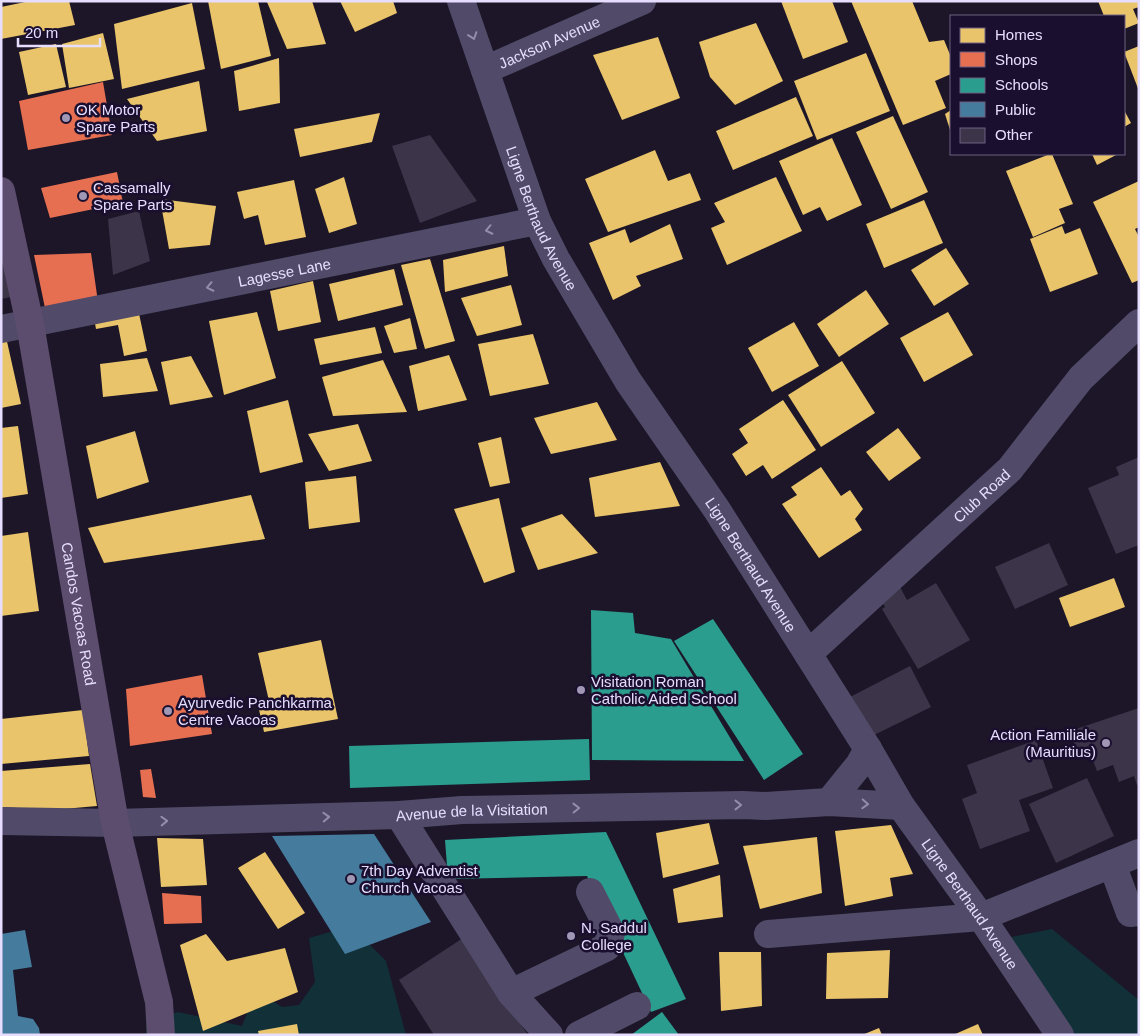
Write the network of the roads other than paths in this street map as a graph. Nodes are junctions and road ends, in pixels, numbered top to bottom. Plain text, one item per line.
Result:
1 (461, 1) edge
2 (642, 1) edge
3 (485, 70) junction
4 (1, 191) edge
5 (537, 221) junction
6 (1139, 323) edge
7 (30, 324) junction
8 (1, 329) edge
9 (808, 654) junction
10 (868, 749) junction
11 (829, 802) junction
12 (901, 806) junction
13 (399, 815) junction
14 (1, 821) edge
15 (115, 823) junction
16 (1139, 853) edge
17 (1112, 864) junction
18 (590, 892) dead end
19 (1139, 912) edge
20 (981, 917) junction
21 (768, 934) dead end
22 (511, 993) junction
23 (637, 1006) dead end
24 (161, 1035) edge
25 (549, 1035) edge
26 (579, 1035) edge
27 (1060, 1035) edge

1 -> 3 street, Ligne Berthaud Avenue
2 - 3 street, Jackson Avenue
3 - 5 street, Ligne Berthaud Avenue
4 - 7 main road, Candos Vacoas Road
5 -> 7 street, Lagesse Lane
5 - 9 street, Ligne Berthaud Avenue
6 - 9 street, Club Road
7 - 8 street, Lagesse Lane
7 - 15 main road, Candos Vacoas Road
9 - 10 street, Ligne Berthaud Avenue
10 - 11 street
10 - 12 street, Ligne Berthaud Avenue
11 -> 12 street, Avenue de la Visitation
13 -> 11 street, Avenue de la Visitation
12 - 20 street, Ligne Berthaud Avenue
15 -> 13 street, Avenue de la Visitation
13 - 22 street
14 - 15 street, Avenue de la Visitation
15 - 24 main road, Candos Vacoas Road
16 - 17 street
17 - 19 street
17 - 20 street
18 - 22 street
20 - 21 street
20 - 27 street, Ligne Berthaud Avenue
22 - 25 street
23 - 26 street

